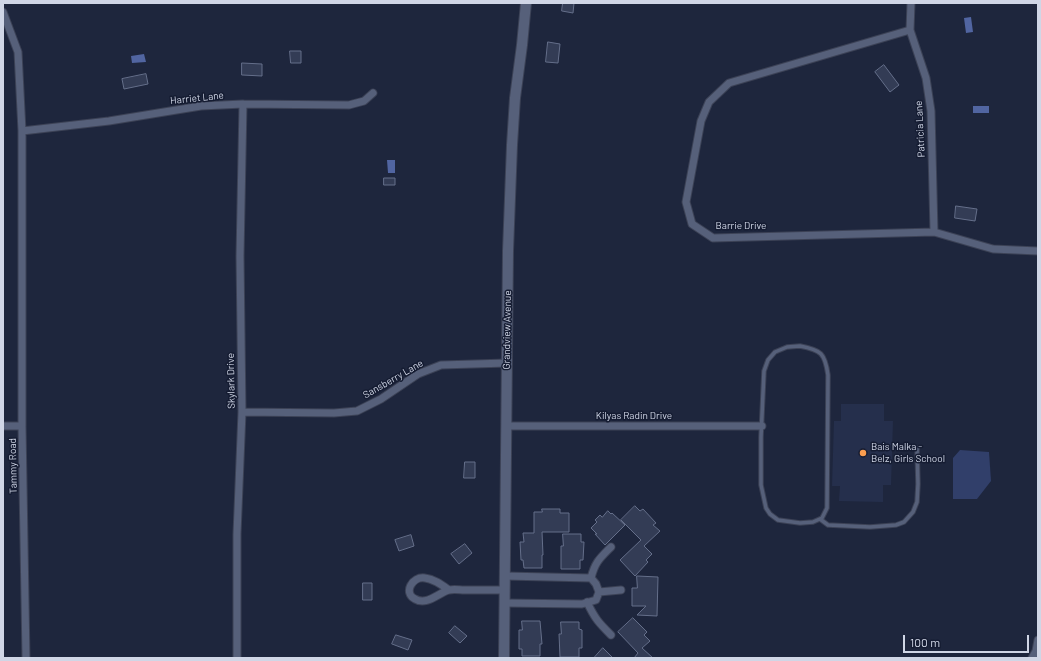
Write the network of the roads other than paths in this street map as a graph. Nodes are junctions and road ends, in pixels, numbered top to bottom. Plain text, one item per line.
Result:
1 (526, 3) edge
2 (911, 3) edge
3 (3, 12) edge
4 (910, 30) junction
5 (373, 93) dead end
6 (243, 104) junction
7 (22, 131) junction
8 (934, 232) junction
9 (1038, 251) edge
10 (507, 363) junction
11 (242, 412) junction
12 (3, 426) edge
13 (22, 426) junction
14 (506, 426) junction
15 (762, 426) junction
16 (917, 448) dead end
17 (820, 520) junction
18 (612, 547) dead end
19 (505, 576) junction
20 (591, 578) junction
21 (449, 590) junction
22 (504, 590) junction
23 (621, 590) dead end
24 (599, 592) junction
25 (588, 602) junction
26 (505, 603) junction
27 (612, 635) dead end
28 (1038, 640) edge
29 (26, 658) edge
30 (237, 658) edge
31 (504, 658) edge
32 (1032, 658) edge

1 - 10 street, Grandview Avenue
2 - 4 street, Patricia Lane
3 - 7 street, Tammy Road
4 - 8 street, Patricia Lane
4 - 8 street, Barrie Drive
5 - 6 street, Harriet Lane
6 - 7 street, Harriet Lane
6 - 11 street, Skylark Drive
7 - 13 street, Tammy Road
8 - 9 street, Barrie Drive
10 - 11 street, Sansberry Lane
10 - 14 street, Grandview Avenue
11 - 30 street, Skylark Drive
12 - 13 street
13 - 29 street, Tammy Road
14 - 15 street, Kilyas Radin Drive
14 - 19 street, Grandview Avenue
15 - 17 lane
15 - 17 lane
16 - 17 lane
18 - 20 street
19 - 20 street
19 - 22 street, Grandview Avenue
20 - 24 street
21 - 21 street
21 - 22 street
22 - 26 street, Grandview Avenue
23 - 24 street
24 - 25 street
25 - 26 street
25 - 27 street
26 - 31 street, Grandview Avenue
28 - 32 street

